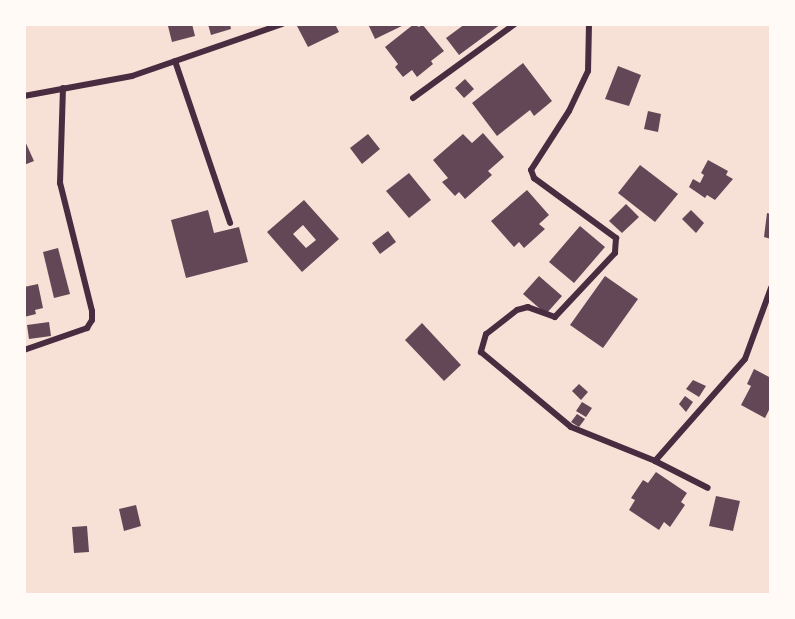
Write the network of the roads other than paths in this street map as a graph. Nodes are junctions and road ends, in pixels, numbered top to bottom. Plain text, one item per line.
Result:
1 (282, 24) edge
2 (515, 24) edge
3 (589, 24) edge
4 (175, 61) junction
5 (63, 88) junction
6 (24, 96) edge
7 (413, 98) dead end
8 (230, 223) dead end
9 (771, 288) edge
10 (24, 350) edge
11 (655, 461) junction
12 (708, 488) dead end

1 - 4 street
2 - 7 street
3 - 11 street
4 - 5 street
4 - 8 street
5 - 6 street
5 - 10 street
9 - 11 street
11 - 12 street

